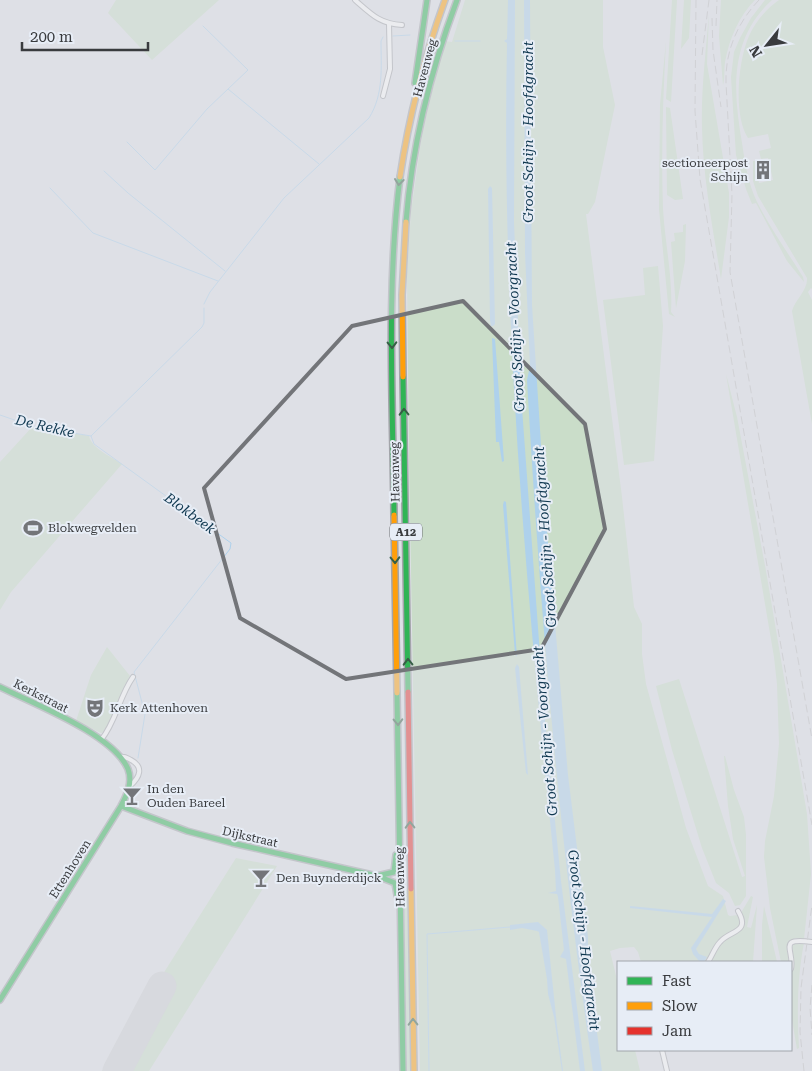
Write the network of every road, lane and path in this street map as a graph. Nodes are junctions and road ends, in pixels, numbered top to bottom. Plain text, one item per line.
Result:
1 (355, 0) edge
2 (427, 0) edge
3 (445, 0) edge
4 (457, 0) edge
5 (389, 24) junction
6 (402, 25) dead end
7 (383, 96) dead end
8 (402, 159) junction
9 (133, 677) dead end
10 (0, 687) edge
11 (101, 740) junction
12 (399, 749) junction
13 (120, 757) junction
14 (130, 786) junction
15 (122, 806) junction
16 (377, 876) junction
17 (738, 911) dead end
18 (812, 942) edge
19 (709, 961) edge
20 (792, 961) edge
21 (401, 983) junction
22 (0, 1000) edge
23 (662, 1051) edge
24 (403, 1071) edge
25 (414, 1071) edge
26 (668, 1071) edge

1 - 5 street
2 - 8 main road
3 - 8 main road, Havenweg / A12
25 -> 4 main road, Havenweg / A12
5 - 6 street
5 - 7 street
8 -> 12 main road, Havenweg / A12
9 - 11 street
10 - 11 main road, Kerkstraat
11 - 13 main road, Kerkstraat
12 - 16 main road
12 - 21 main road, Havenweg / A12
13 - 14 main road, Kerkstraat
13 - 14 street, Ettenhoven
14 - 15 main road, Ettenhoven
15 - 16 main road, Dijkstraat
15 - 22 main road, Ettenhoven
16 - 21 main road, Dijkstraat
17 - 19 street
18 - 20 street
21 - 24 main road, Havenweg / A12
23 - 26 street

